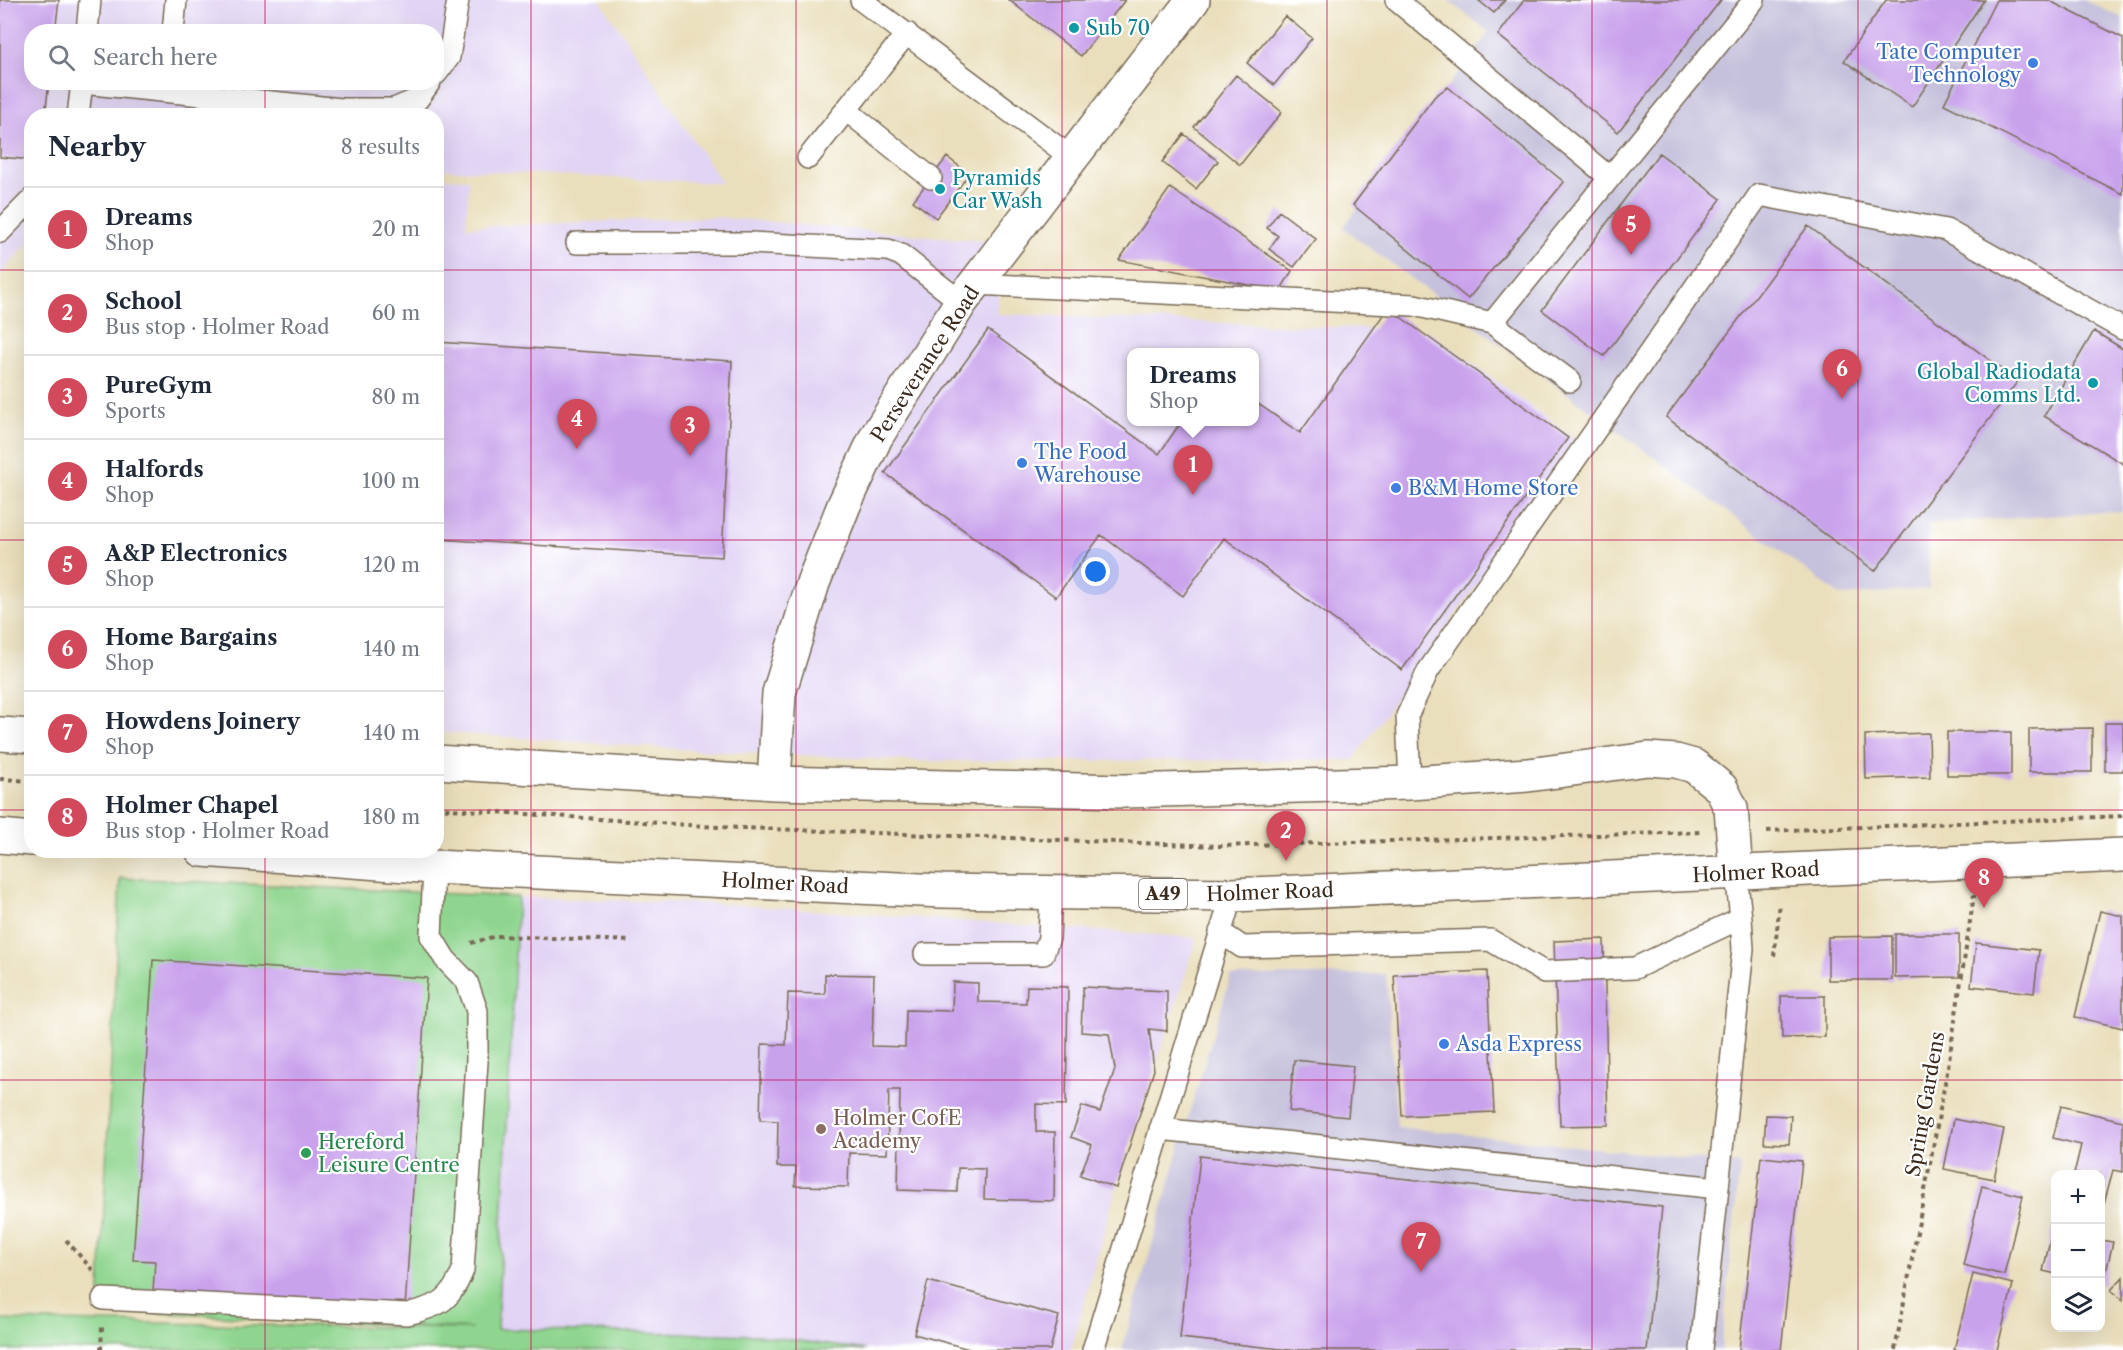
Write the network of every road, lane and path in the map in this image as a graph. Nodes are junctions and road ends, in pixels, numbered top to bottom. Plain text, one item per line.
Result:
1 (90, 0) edge
2 (176, 0) edge
3 (458, 0) edge
4 (861, 0) edge
5 (1193, 0) edge
6 (1396, 0) edge
7 (1754, 0) edge
8 (88, 24) edge
9 (174, 24) edge
10 (907, 33) junction
11 (444, 64) edge
12 (81, 90) edge
13 (191, 90) edge
14 (424, 90) edge
15 (79, 108) edge
16 (334, 108) edge
17 (396, 108) edge
18 (846, 110) junction
19 (808, 158) dead end
20 (1072, 158) junction
21 (1609, 177) junction
22 (931, 178) dead end
23 (24, 207) edge
24 (0, 232) edge
25 (578, 243) dead end
26 (968, 293) junction
27 (1492, 323) junction
28 (2123, 329) edge
29 (1570, 381) dead end
30 (0, 734) edge
31 (24, 736) edge
32 (444, 762) edge
33 (0, 779) edge
34 (24, 780) edge
35 (774, 783) junction
36 (1410, 783) junction
37 (444, 809) edge
38 (2123, 816) edge
39 (1733, 831) junction
40 (0, 836) edge
41 (24, 838) edge
42 (2123, 855) edge
43 (311, 858) edge
44 (1979, 862) junction
45 (434, 867) junction
46 (1736, 873) junction
47 (1051, 892) junction
48 (1232, 895) junction
49 (1741, 918) junction
50 (1220, 932) junction
51 (632, 941) dead end
52 (926, 954) dead end
53 (445, 959) junction
54 (1160, 1129) junction
55 (1718, 1188) junction
56 (104, 1299) dead end
57 (1093, 1350) edge
58 (1701, 1350) edge
59 (1895, 1350) edge

1 - 8 lane
2 - 9 lane
3 - 11 lane
4 - 10 lane
5 - 20 main road, Perseverance Road
6 - 21 lane
7 - 21 lane
10 - 18 lane
10 - 20 lane
12 - 15 lane
13 - 16 lane
14 - 17 lane
18 - 19 lane
18 - 22 lane
20 - 26 main road, Perseverance Road
21 - 27 lane
23 - 24 lane
25 - 26 lane
26 - 27 lane
26 - 35 main road, Perseverance Road
27 - 29 lane
28 - 36 lane
30 - 31 main road
32 - 35 main road
33 - 34 path
35 - 36 main road
36 - 39 main road
37 - 39 path
38 - 39 path
39 - 46 main road
40 - 41 main road
42 - 44 main road, Holmer Road / A49
43 - 45 main road, Holmer Road / A49
44 - 46 main road, Holmer Road / A49
44 - 59 path, Spring Gardens
45 - 47 main road, Holmer Road / A49
45 - 53 lane
46 - 48 main road, Holmer Road / A49
46 - 49 lane
47 - 48 main road, Holmer Road / A49
47 - 52 lane
48 - 50 lane
49 - 50 lane
49 - 55 lane
50 - 54 lane
51 - 53 path
53 - 56 lane
54 - 55 lane
54 - 57 lane
55 - 58 lane

